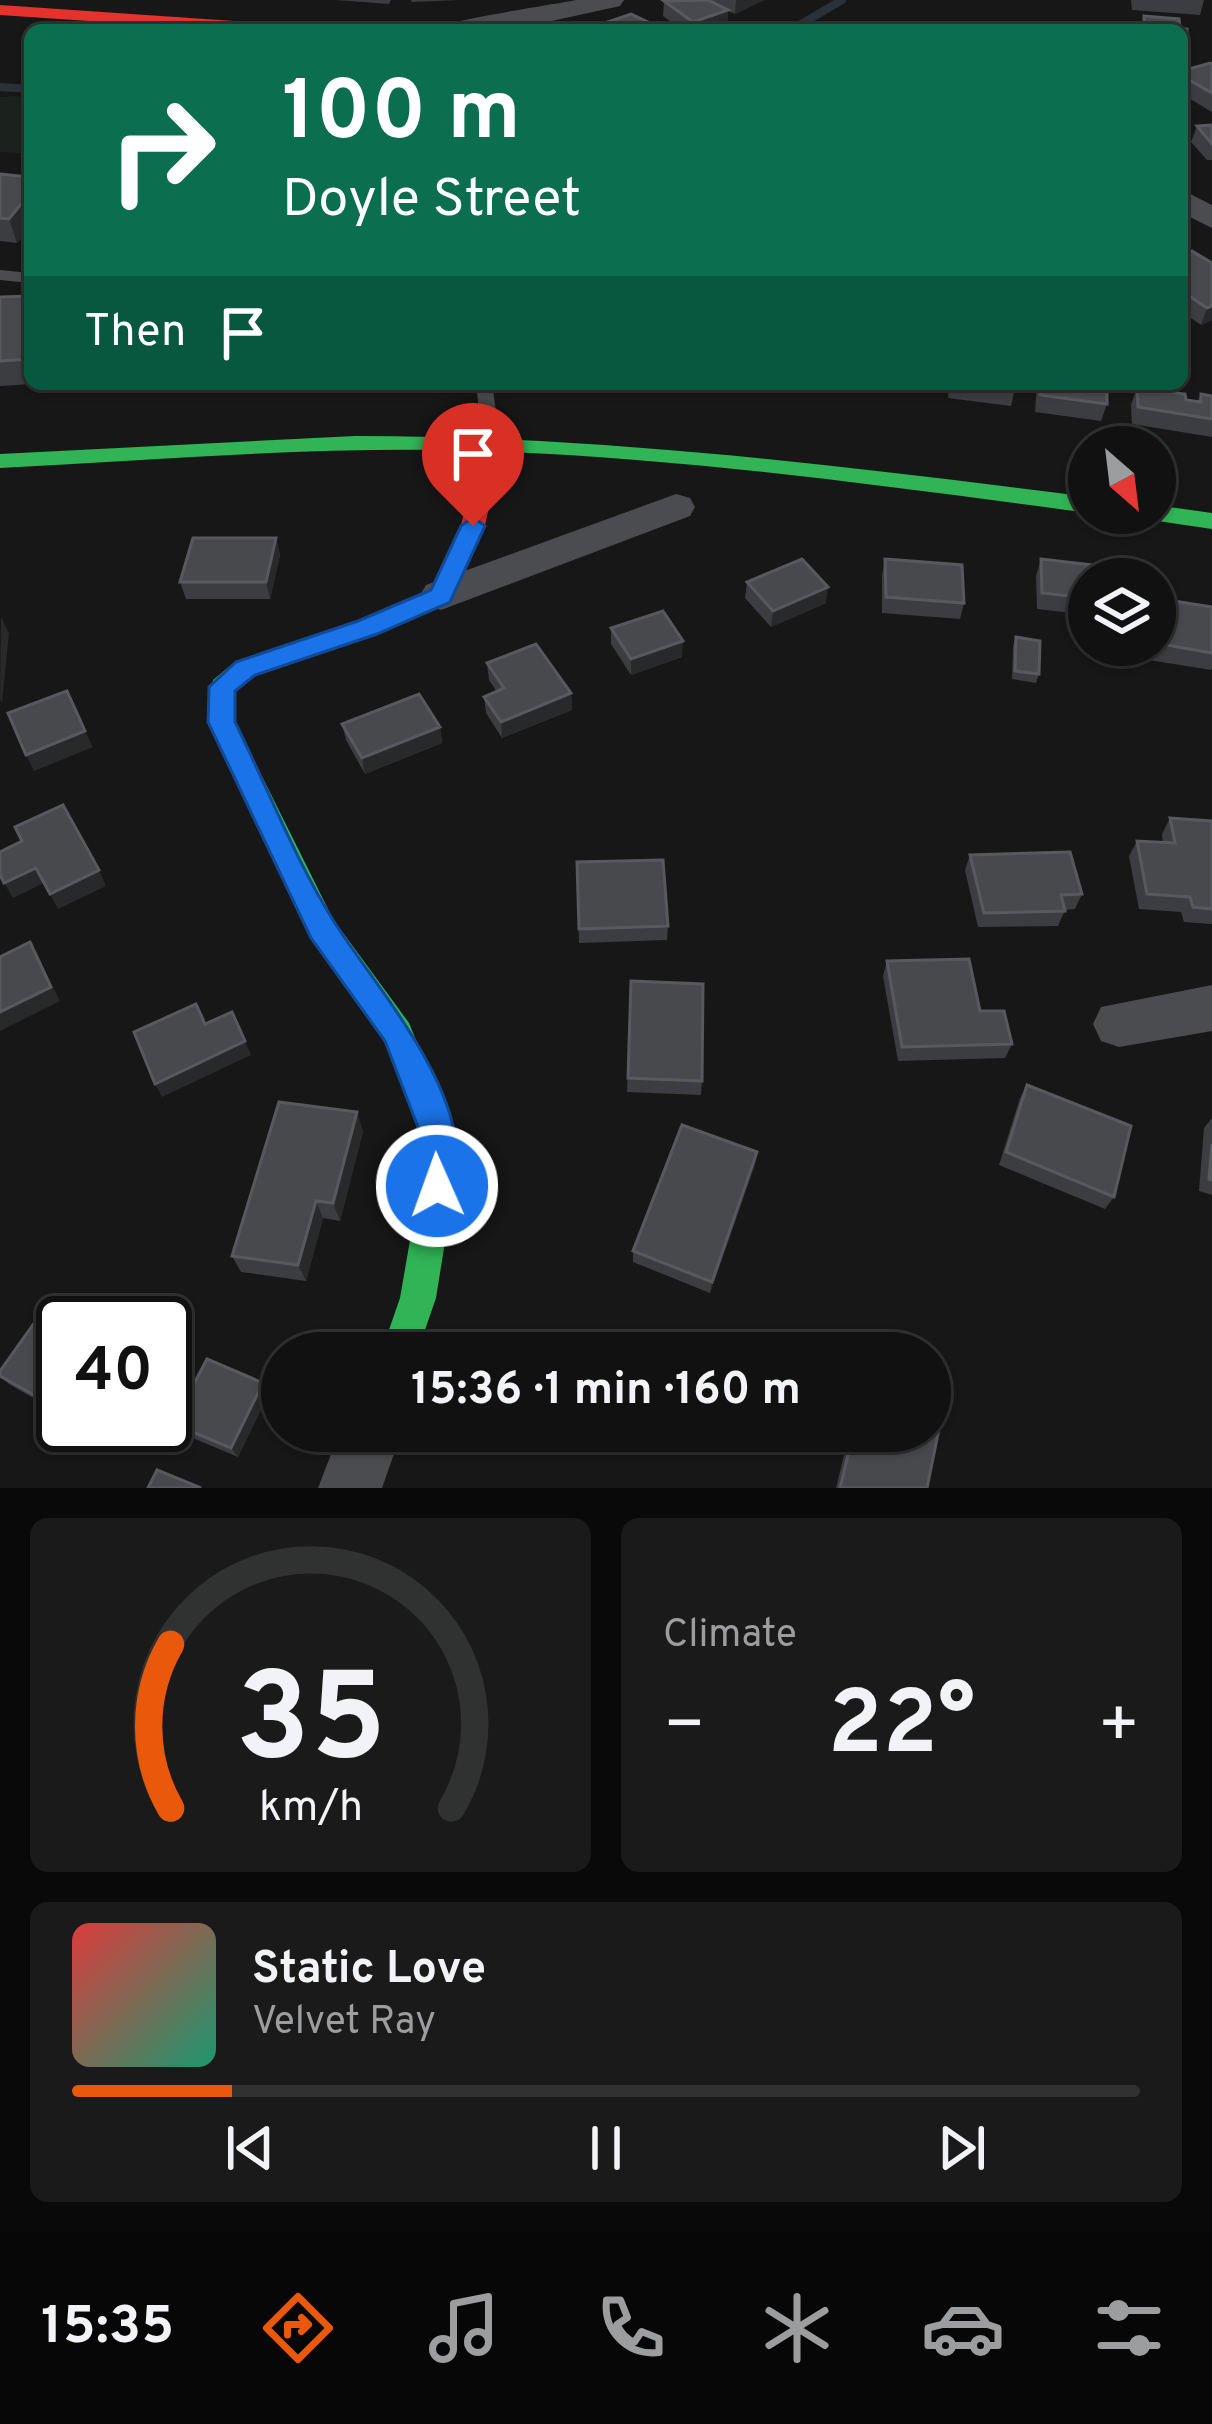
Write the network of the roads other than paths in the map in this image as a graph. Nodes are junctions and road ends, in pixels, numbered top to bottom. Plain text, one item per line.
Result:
1 (610, 0) edge
2 (3, 12) edge
3 (196, 24) edge
4 (502, 24) edge
5 (485, 390) edge
6 (491, 446) junction
7 (0, 461) edge
8 (1068, 502) edge
9 (676, 506) dead end
10 (1176, 516) edge
11 (1212, 520) edge
12 (441, 596) junction
13 (1212, 1008) edge
14 (1119, 1024) dead end
15 (406, 1332) edge
16 (363, 1452) edge
17 (350, 1488) edge

1 - 4 street
2 - 3 street
5 - 6 lane
6 - 7 street
6 - 8 street
6 - 12 street
9 - 12 street
10 - 11 street
12 - 15 street
13 - 14 street
16 - 17 street

